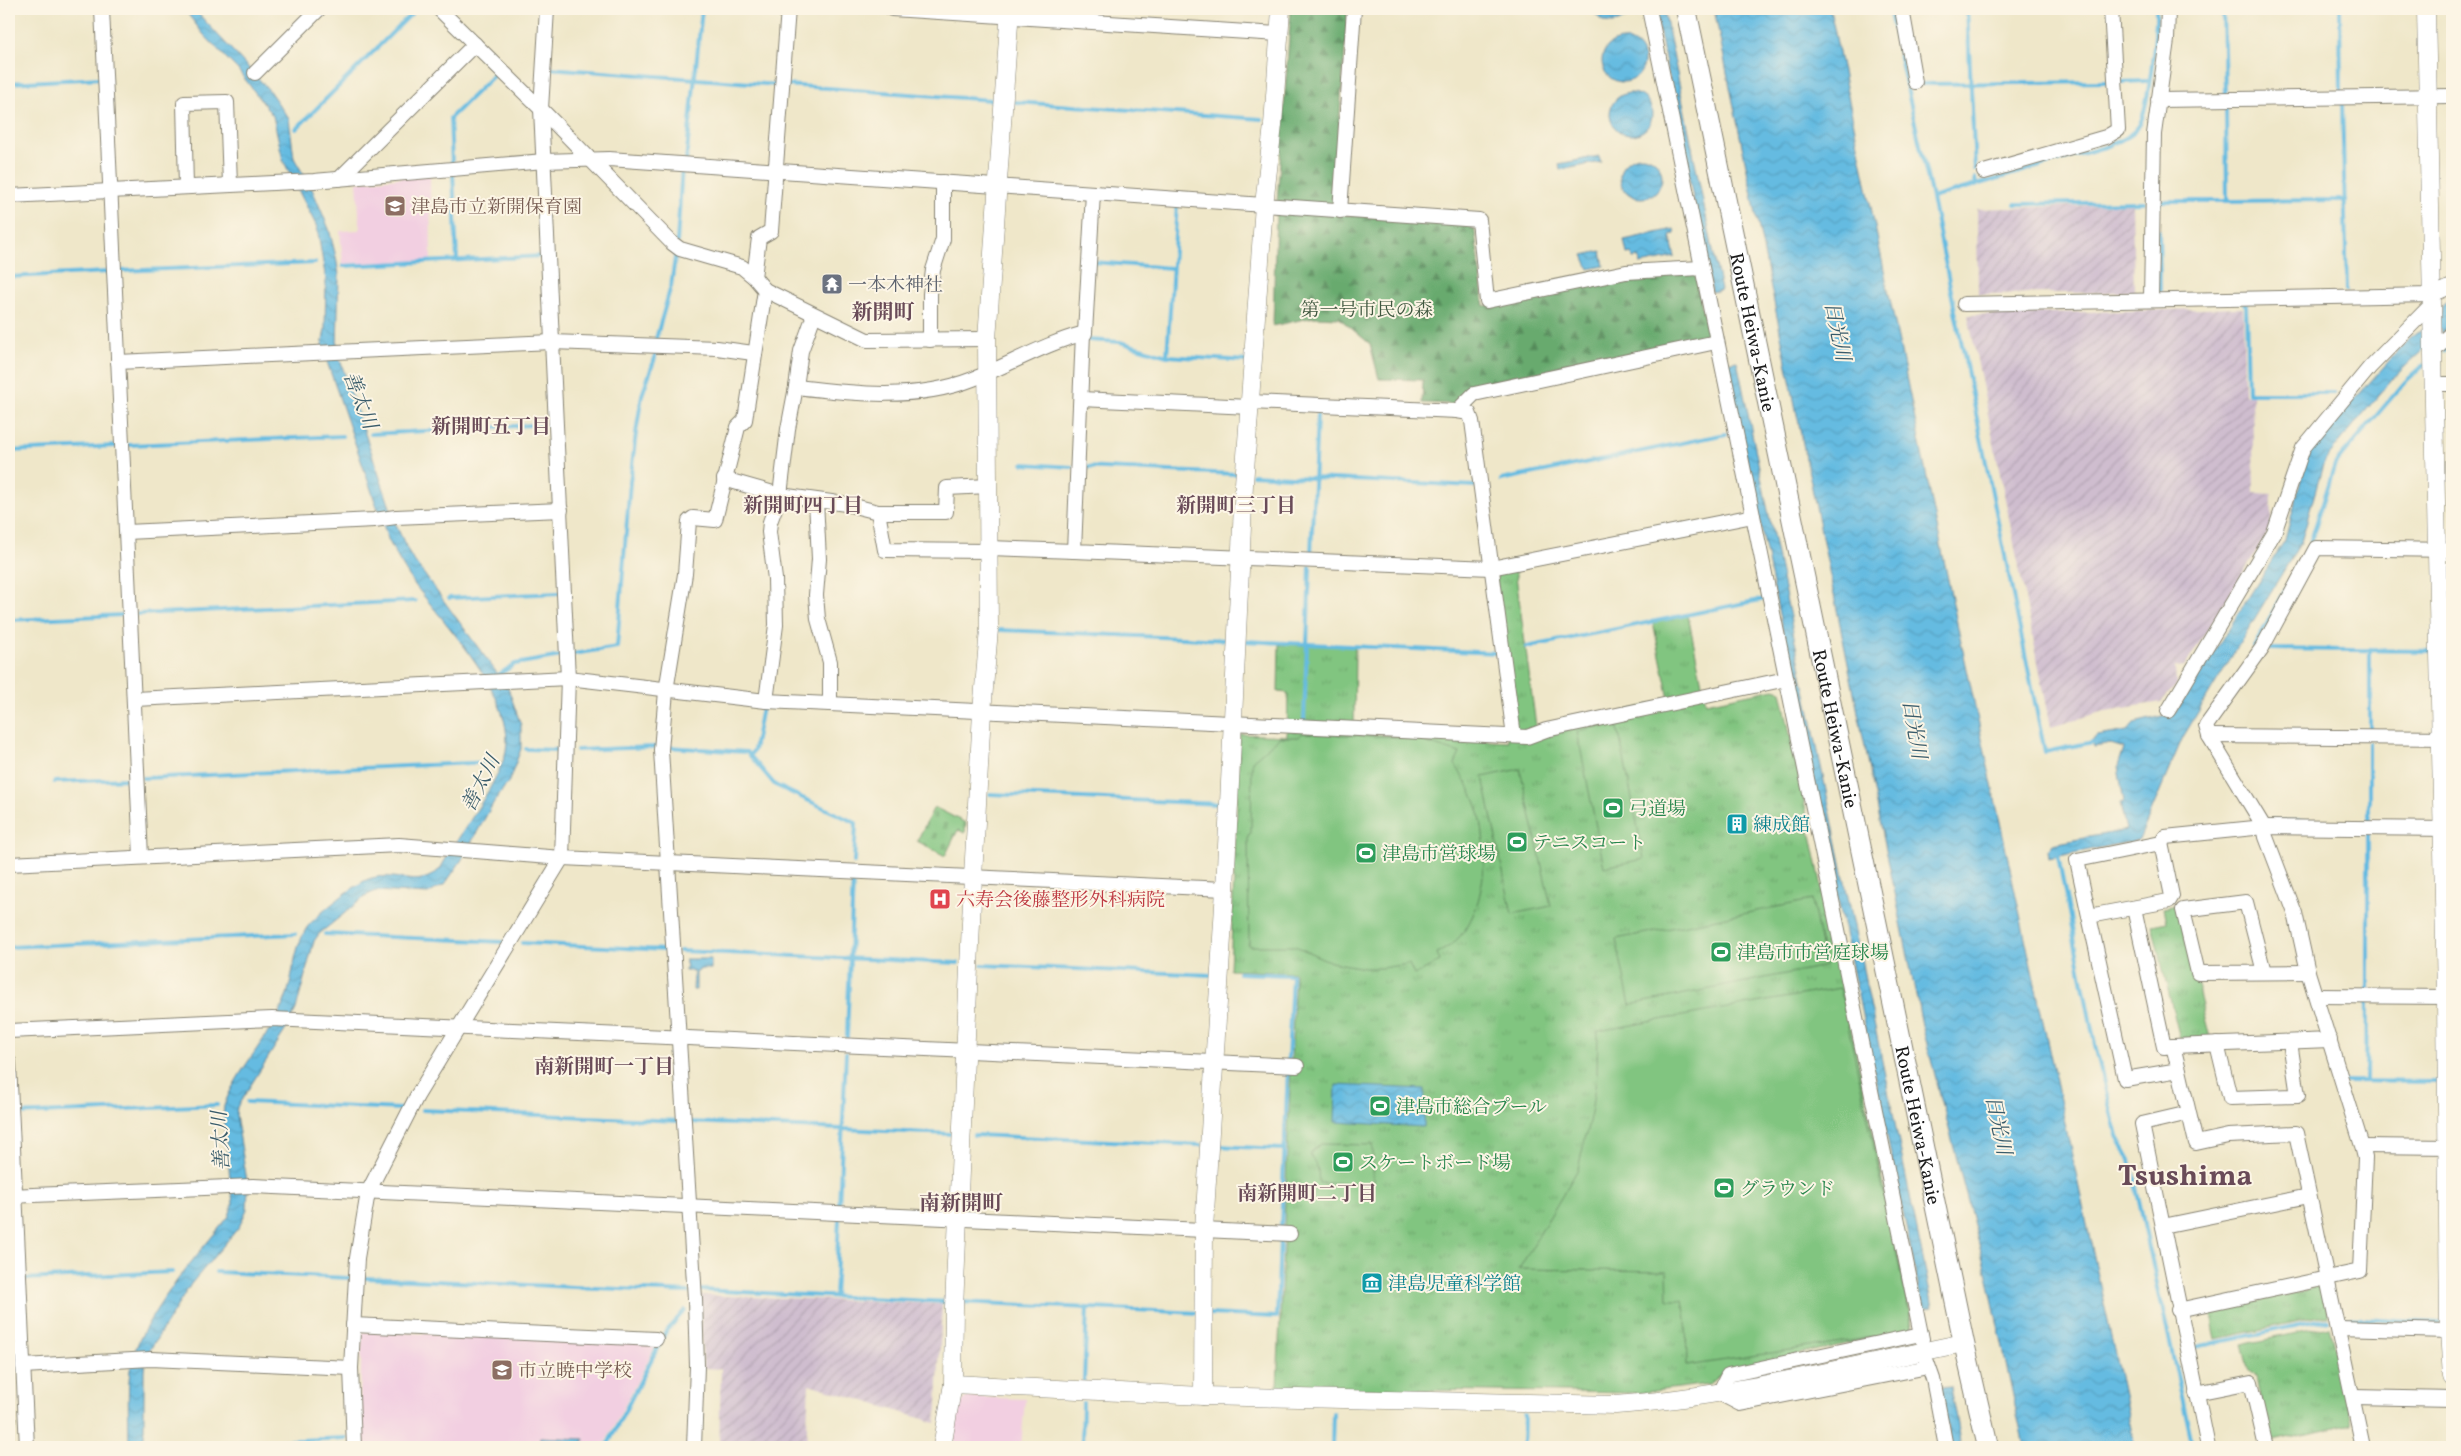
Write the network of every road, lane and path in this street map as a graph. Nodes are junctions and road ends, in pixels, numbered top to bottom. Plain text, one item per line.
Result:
1 (102, 9) edge
2 (319, 9) edge
3 (439, 9) edge
4 (547, 9) edge
5 (788, 9) edge
6 (892, 9) edge
7 (1281, 9) edge
8 (1354, 9) edge
9 (1649, 9) edge
10 (1686, 9) edge
11 (1902, 9) edge
12 (2112, 9) edge
13 (2168, 9) edge
14 (2426, 9) edge
15 (1010, 13) edge
16 (1279, 34) junction
17 (475, 44) junction
18 (255, 73) dead end
19 (1916, 82) dead end
20 (2452, 96) edge
21 (2429, 97) junction
22 (2158, 100) junction
23 (541, 109) junction
24 (590, 159) junction
25 (544, 161) junction
26 (776, 171) junction
27 (1984, 172) dead end
28 (339, 179) junction
29 (943, 182) junction
30 (230, 184) junction
31 (186, 186) junction
32 (997, 186) junction
33 (110, 190) junction
34 (1093, 193) junction
35 (9, 196) edge
36 (1264, 205) junction
37 (1340, 211) junction
38 (1701, 268) junction
39 (754, 277) junction
40 (2452, 286) edge
41 (765, 290) junction
42 (2151, 299) junction
43 (2432, 303) junction
44 (1964, 304) dead end
45 (814, 315) junction
46 (1083, 333) junction
47 (2452, 333) edge
48 (987, 339) junction
49 (930, 340) junction
50 (552, 342) junction
51 (1716, 342) junction
52 (2433, 349) junction
53 (753, 353) junction
54 (118, 362) junction
55 (987, 372) junction
56 (2434, 384) junction
57 (2452, 384) edge
58 (796, 387) junction
59 (1081, 399) junction
60 (1250, 405) junction
61 (1457, 411) junction
62 (724, 479) junction
63 (989, 486) junction
64 (780, 496) junction
65 (816, 501) junction
66 (561, 510) junction
67 (878, 512) junction
68 (1753, 516) junction
69 (127, 532) junction
70 (989, 549) junction
71 (2444, 550) edge
72 (1074, 551) junction
73 (1240, 557) junction
74 (1491, 568) junction
75 (568, 678) junction
76 (1786, 679) junction
77 (666, 691) junction
78 (135, 699) junction
79 (766, 700) junction
80 (830, 704) junction
81 (2168, 711) dead end
82 (982, 712) junction
83 (1232, 723) junction
84 (1514, 736) junction
85 (2209, 736) junction
86 (2446, 738) edge
87 (2264, 828) junction
88 (2447, 829) edge
89 (2161, 843) junction
90 (141, 857) junction
91 (562, 858) junction
92 (668, 863) junction
93 (9, 864) edge
94 (973, 877) junction
95 (1224, 889) junction
96 (2134, 908) junction
97 (2089, 916) junction
98 (2264, 972) junction
99 (2308, 972) junction
100 (2316, 996) junction
101 (2449, 997) edge
102 (460, 1027) junction
103 (9, 1031) edge
104 (678, 1037) junction
105 (2330, 1040) junction
106 (2290, 1042) junction
107 (2217, 1044) junction
108 (2173, 1046) junction
109 (967, 1052) junction
110 (9, 1062) edge
111 (1214, 1062) junction
112 (1297, 1066) dead end
113 (2179, 1070) junction
114 (2189, 1113) junction
115 (2362, 1146) junction
116 (2450, 1147) edge
117 (368, 1192) junction
118 (12, 1196) edge
119 (2309, 1196) junction
120 (689, 1206) junction
121 (2450, 1209) edge
122 (958, 1219) junction
123 (2163, 1226) junction
124 (1204, 1229) junction
125 (1290, 1234) dead end
126 (2450, 1270) edge
127 (2327, 1278) junction
128 (2178, 1310) junction
129 (353, 1325) junction
130 (2338, 1328) junction
131 (2448, 1331) junction
132 (656, 1339) dead end
133 (1964, 1343) junction
134 (23, 1366) junction
135 (351, 1368) junction
136 (2452, 1377) edge
137 (953, 1384) junction
138 (1719, 1393) junction
139 (2196, 1393) junction
140 (1203, 1396) junction
141 (2353, 1397) junction
142 (2452, 1399) edge
143 (27, 1447) edge
144 (354, 1447) edge
145 (694, 1447) edge
146 (942, 1447) edge
147 (1946, 1447) edge
148 (1988, 1447) edge
149 (2208, 1447) edge
150 (2266, 1447) edge
151 (2363, 1447) edge

1 - 33 street
2 - 18 street
3 - 17 street
4 - 23 street
5 - 26 street
6 - 15 street
7 - 16 street
8 - 37 street
9 - 38 street
10 - 133 main road, Route Heiwa-Kanie
11 - 19 street
12 - 27 street
13 - 22 street
14 - 21 street
15 - 16 street
15 - 32 street
16 - 36 street
17 - 23 street
17 - 28 street
20 - 21 street
21 - 22 street
21 - 43 street
22 - 42 street
23 - 24 street
23 - 25 street
24 - 25 street
24 - 26 street
24 - 39 street
25 - 28 street
25 - 50 street
26 - 29 street
26 - 39 street
28 - 30 street
29 - 32 street
29 - 49 street
30 - 31 street
30 - 31 street
31 - 33 street
32 - 34 street
32 - 48 street
33 - 35 street
33 - 54 street
34 - 36 street
34 - 46 street
36 - 37 street
36 - 60 street
37 - 38 street
38 - 51 street
39 - 41 street
40 - 43 street
41 - 45 street
41 - 53 street
42 - 43 street
42 - 44 street
43 - 52 street
43 - 81 street
45 - 49 street
45 - 58 street
46 - 55 street
46 - 59 street
47 - 52 street
48 - 49 street
48 - 55 street
50 - 53 street
50 - 54 street
50 - 66 street
51 - 61 street
51 - 68 street
52 - 56 street
53 - 62 street
54 - 69 street
55 - 58 street
55 - 63 street
56 - 57 street
56 - 71 street
58 - 64 street
59 - 60 street
59 - 72 street
60 - 61 street
60 - 73 street
61 - 74 street
62 - 64 street
62 - 77 street
63 - 67 street
63 - 70 street
64 - 65 street
64 - 79 street
65 - 67 street
65 - 80 street
66 - 69 street
66 - 75 street
67 - 70 street
68 - 74 street
68 - 76 street
69 - 78 street
70 - 72 street
70 - 82 street
71 - 85 street
71 - 86 street
72 - 73 street
73 - 74 street
73 - 83 street
74 - 84 street
75 - 77 street
75 - 78 street
75 - 91 street
76 - 84 street
76 - 138 street
77 - 79 street
77 - 92 street
78 - 90 street
79 - 80 street
80 - 82 street
82 - 83 street
82 - 94 street
83 - 84 street
83 - 95 street
85 - 86 street
85 - 87 street
86 - 88 street
87 - 88 street
87 - 89 street
87 - 99 street
88 - 101 street
89 - 96 street
89 - 97 street
90 - 91 street
90 - 93 street
91 - 92 street
91 - 102 street
92 - 94 street
92 - 104 street
94 - 95 street
94 - 109 street
95 - 111 street
96 - 97 street
96 - 108 street
97 - 113 street
98 - 98 street
98 - 99 street
99 - 100 street
100 - 101 street
100 - 105 street
101 - 116 street
102 - 103 street
102 - 104 street
102 - 117 street
104 - 109 street
104 - 120 street
105 - 106 street
105 - 115 street
106 - 107 street
106 - 107 street
107 - 108 street
108 - 113 street
109 - 111 street
109 - 122 street
110 - 118 street
111 - 112 street
111 - 124 street
113 - 114 street
114 - 119 street
114 - 123 street
115 - 116 street
115 - 127 street
116 - 121 street
117 - 118 street
117 - 120 street
117 - 129 street
118 - 134 street
119 - 123 street
119 - 127 street
120 - 122 street
120 - 145 street
121 - 126 street
122 - 124 street
122 - 137 street
123 - 128 street
124 - 125 street
124 - 140 street
126 - 131 street
127 - 128 street
127 - 130 street
128 - 139 street
129 - 132 street
129 - 135 street
130 - 131 street
130 - 141 street
131 - 136 street
133 - 138 street
133 - 148 main road, Route Heiwa-Kanie
134 - 135 street
134 - 143 street
135 - 144 street
137 - 140 street
137 - 146 street
138 - 140 street
138 - 147 street
139 - 149 street
139 - 150 street
141 - 142 street
141 - 151 street

